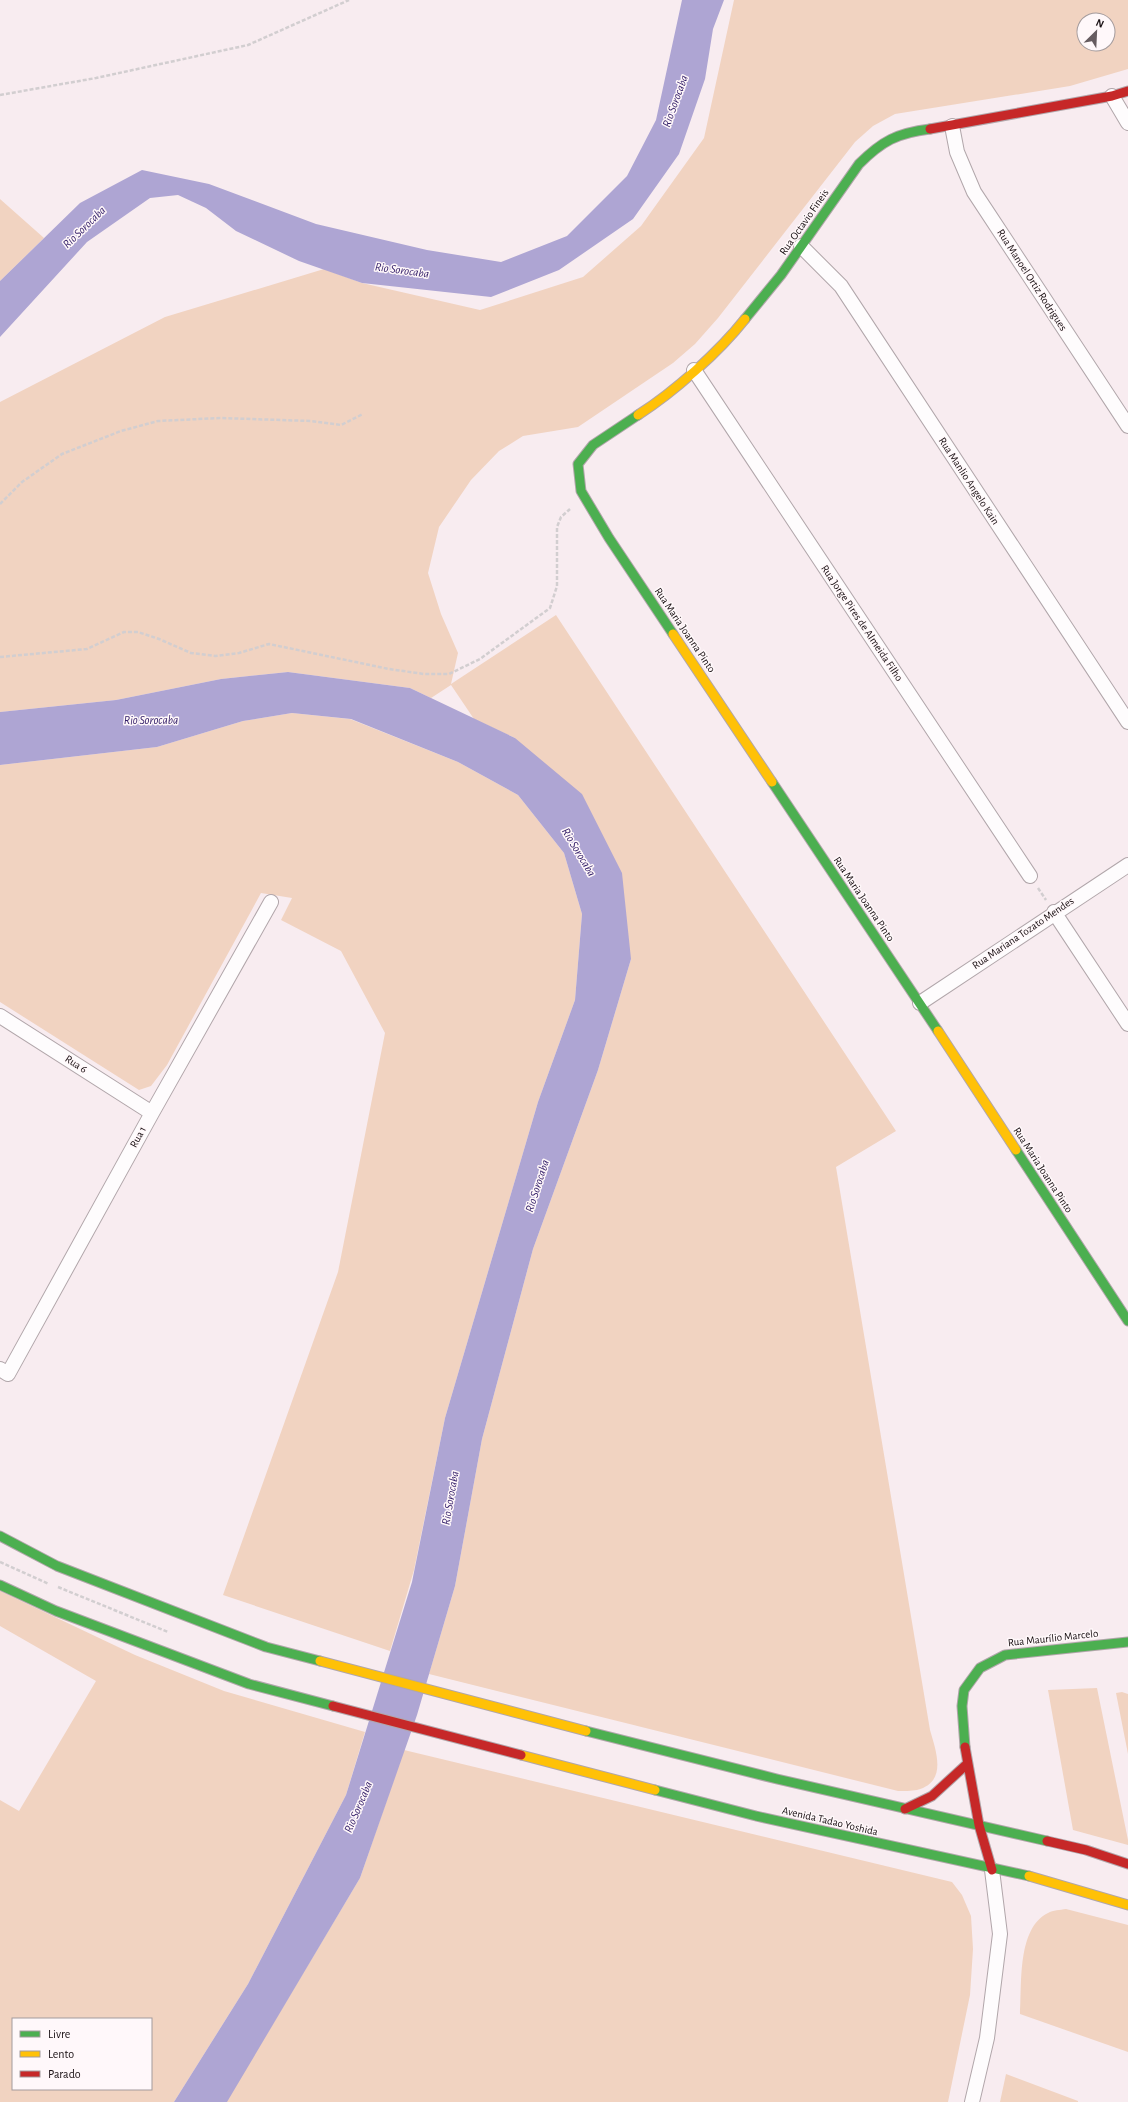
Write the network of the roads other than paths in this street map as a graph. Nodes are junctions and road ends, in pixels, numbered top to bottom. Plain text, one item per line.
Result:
1 (1128, 91) edge
2 (1112, 96) junction
3 (1128, 123) edge
4 (952, 126) junction
5 (801, 246) junction
6 (694, 370) junction
7 (1128, 426) edge
8 (581, 491) joint
9 (1128, 722) edge
10 (1128, 865) edge
11 (1030, 876) road end
12 (271, 902) dead end
13 (1054, 912) junction
14 (920, 1003) junction
15 (0, 1016) edge
16 (1128, 1024) edge
17 (152, 1113) junction
18 (1128, 1321) edge
19 (4, 1372) edge
20 (0, 1536) edge
21 (0, 1585) edge
22 (1128, 1642) edge
23 (967, 1764) junction
24 (905, 1809) junction
25 (979, 1825) junction
26 (1128, 1864) edge
27 (992, 1870) junction
28 (1128, 1906) edge
29 (972, 2102) edge

1 - 2 main road, Rua Octavio Fineis
2 - 3 street
2 - 4 main road, Rua Octavio Fineis
4 - 5 main road, Rua Octavio Fineis
4 - 7 street, Rua Manoel Ortiz Rodrigues
5 - 6 main road, Rua Octavio Fineis
5 - 9 street, Rua Manlio Angelo Kain
6 - 8 main road, Rua Octavio Fineis
6 - 11 street, Rua Jorge Pires de Almeida Filho
8 - 14 main road, Rua Maria Joanna Pinto
10 - 13 street, Rua Mariana Tozato Mendes
12 - 17 street, Rua 1
13 - 14 street, Rua Mariana Tozato Mendes
13 - 16 street
14 - 18 main road, Rua Maria Joanna Pinto
15 - 17 street, Rua 6
17 - 19 street, Rua 1
20 - 24 main road
21 - 27 main road, Avenida Tadao Yoshida
22 - 23 main road, Rua Maurílio Marcelo
23 - 24 main road
23 - 25 main road, Rua Maurílio Marcelo
24 - 25 main road
25 - 26 main road
25 - 27 main road, Rua Maurílio Marcelo
27 - 28 main road, Avenida Tadao Yoshida
27 - 29 street

